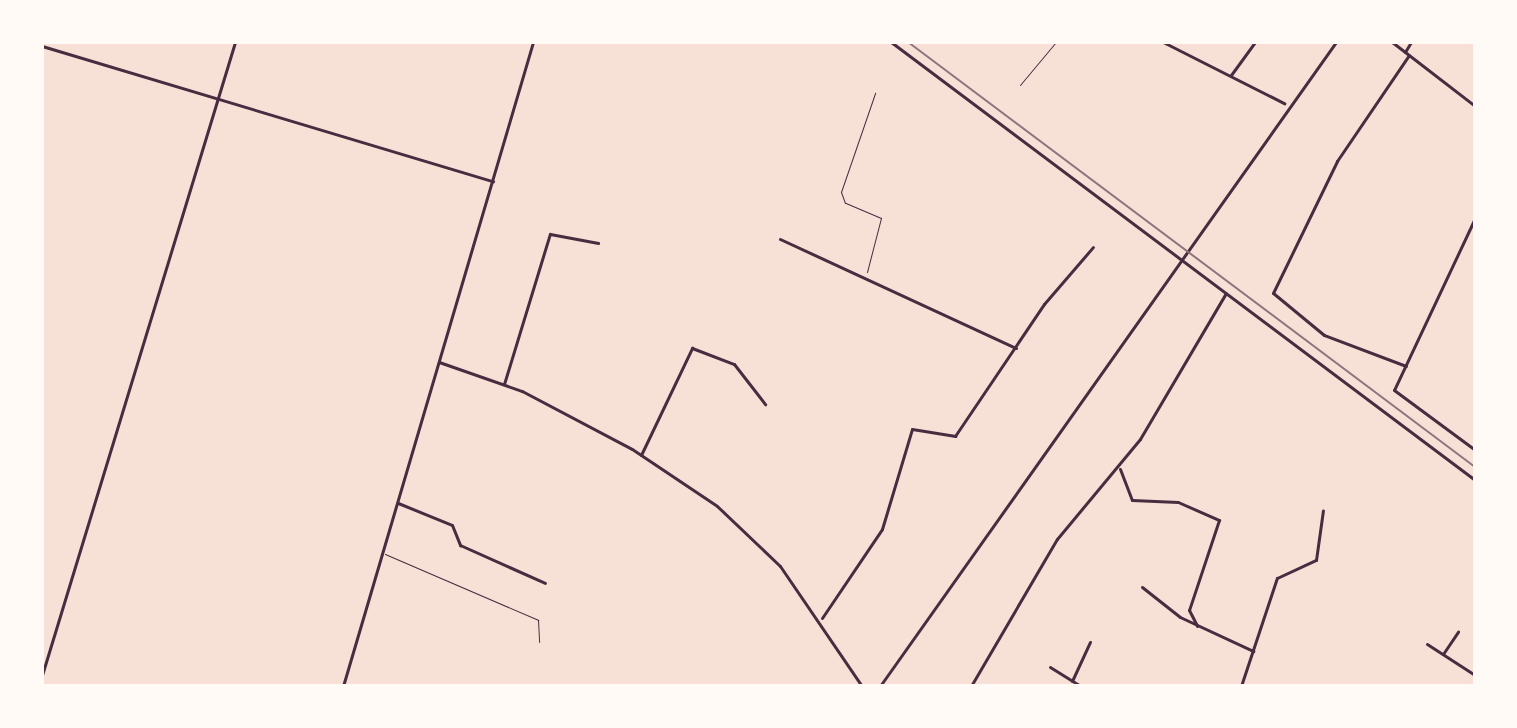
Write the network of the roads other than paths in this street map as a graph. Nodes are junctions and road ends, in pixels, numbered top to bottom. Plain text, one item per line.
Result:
1 (235, 42) edge
2 (533, 42) edge
3 (891, 42) edge
4 (1056, 42) edge
5 (1163, 42) edge
6 (1255, 42) edge
7 (1336, 42) edge
8 (1392, 42) edge
9 (1411, 42) edge
10 (42, 46) edge
11 (1407, 54) junction
12 (1231, 75) junction
13 (1020, 85) dead end
14 (218, 98) junction
15 (1284, 103) dead end
16 (1475, 106) edge
17 (493, 181) junction
18 (1475, 218) edge
19 (780, 239) dead end
20 (598, 243) dead end
21 (1093, 247) dead end
22 (1226, 293) junction
23 (1016, 348) junction
24 (438, 362) junction
25 (1406, 366) junction
26 (504, 384) junction
27 (765, 404) dead end
28 (1475, 450) edge
29 (641, 455) junction
30 (1120, 468) junction
31 (1475, 480) edge
32 (398, 503) junction
33 (1323, 510) dead end
34 (383, 553) junction
35 (545, 583) dead end
36 (1142, 587) dead end
37 (822, 618) junction
38 (1197, 626) junction
39 (1458, 632) dead end
40 (539, 642) dead end
41 (1090, 642) dead end
42 (1427, 644) dead end
43 (1253, 651) junction
44 (1443, 654) junction
45 (1050, 667) dead end
46 (42, 675) edge
47 (1475, 675) edge
48 (1072, 681) junction
49 (343, 686) edge
50 (862, 686) edge
51 (880, 686) edge
52 (971, 686) edge
53 (1081, 686) edge
54 (1241, 686) edge

1 - 14 street
2 - 17 street
3 - 22 street
4 - 13 lane
5 - 12 street
6 - 12 street
7 - 51 street
8 - 11 street
9 - 11 street
10 - 14 street
11 - 16 street
11 - 25 street
12 - 15 street
14 - 17 street
14 - 46 street
17 - 24 street
18 - 25 street
19 - 23 street
20 - 26 street
21 - 23 street
22 - 30 street
22 - 31 street
23 - 37 street
24 - 26 street
24 - 32 street
25 - 28 street
26 - 29 street
27 - 29 street
29 - 37 street
30 - 38 street
30 - 52 street
32 - 34 street
32 - 35 street
33 - 43 street
34 - 40 lane
34 - 49 street
36 - 38 street
37 - 50 street
38 - 43 street
39 - 44 street
41 - 48 street
42 - 44 street
43 - 54 street
44 - 47 street
45 - 48 street
48 - 53 street

